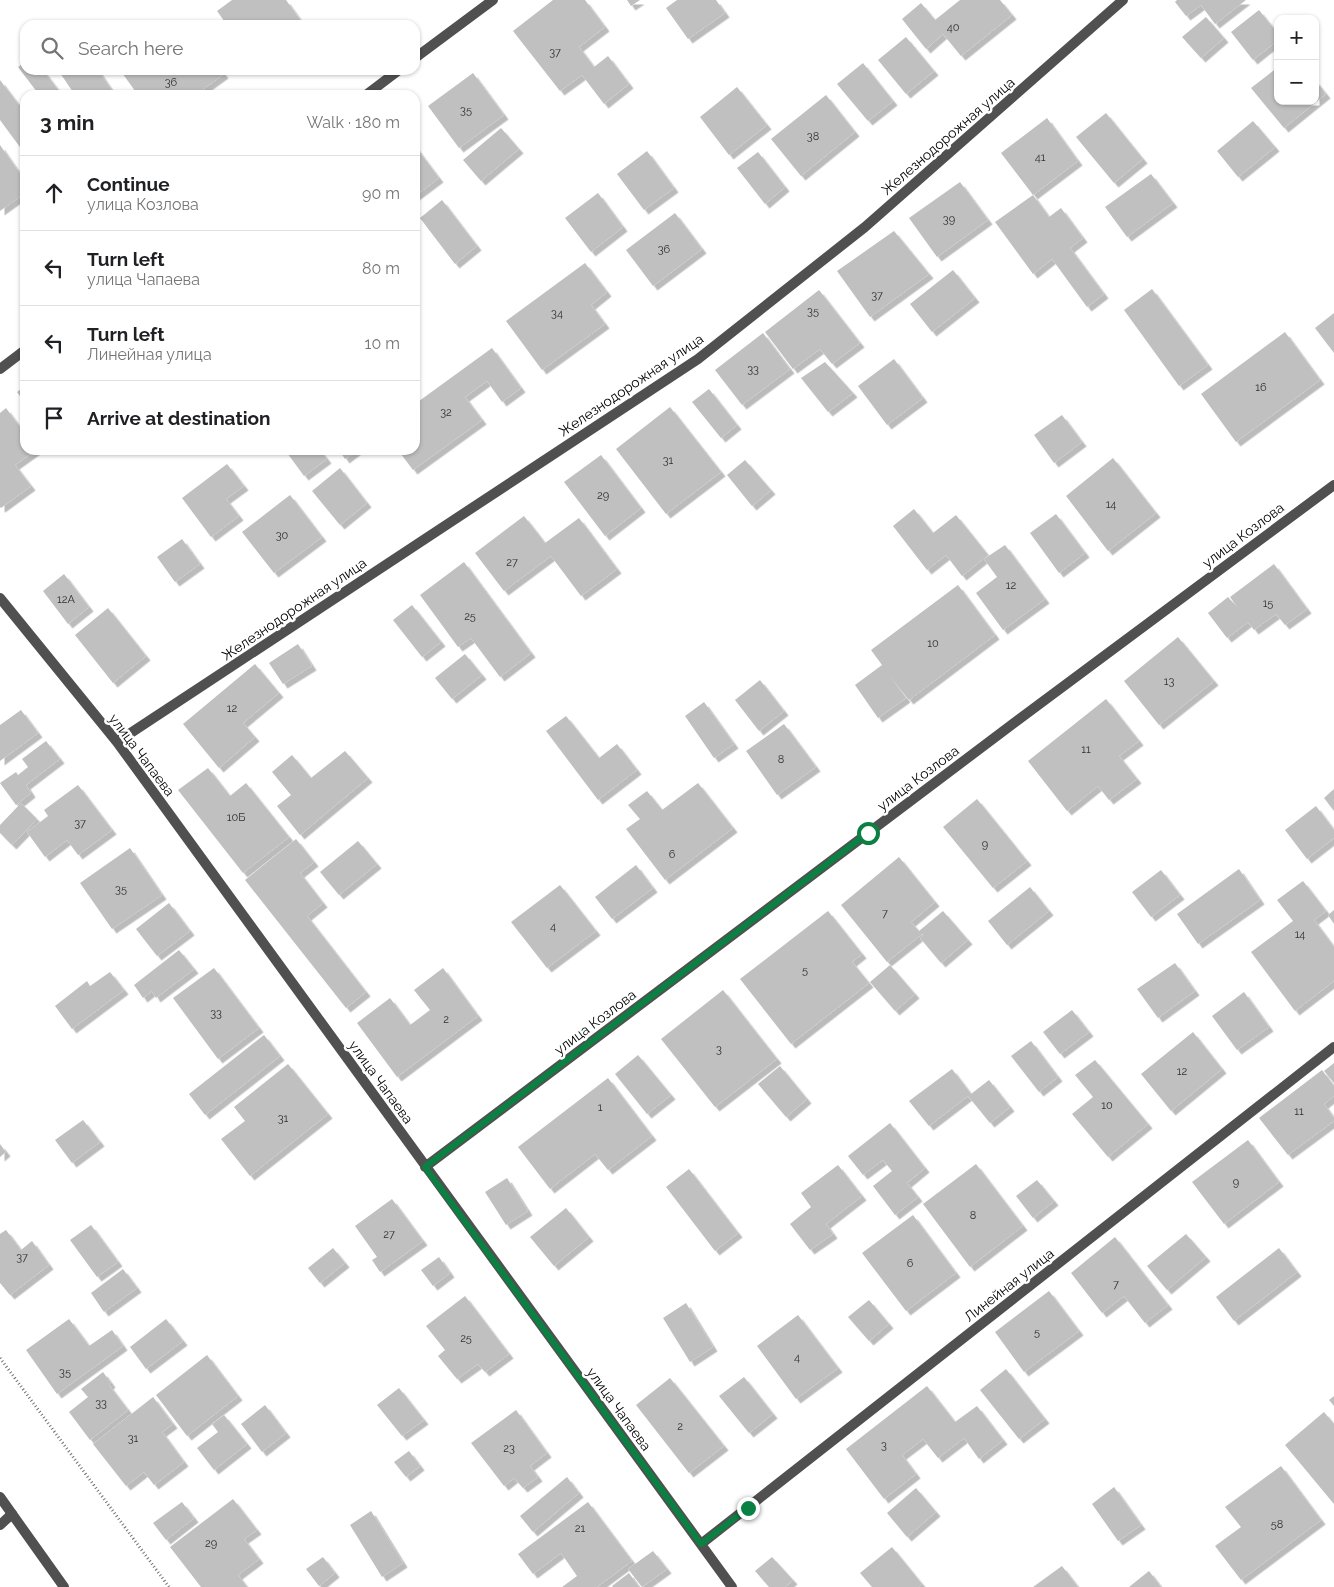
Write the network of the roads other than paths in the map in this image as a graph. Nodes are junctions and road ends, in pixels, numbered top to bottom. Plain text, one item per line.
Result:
1 (493, 0) edge
2 (1123, 0) edge
3 (420, 54) edge
4 (392, 75) edge
5 (373, 90) edge
6 (20, 354) edge
7 (0, 369) edge
8 (1334, 485) edge
9 (0, 598) edge
10 (117, 742) junction
11 (1334, 1047) edge
12 (425, 1167) junction
13 (0, 1497) edge
14 (12, 1514) junction
15 (0, 1525) edge
16 (701, 1544) junction
17 (64, 1587) edge
18 (732, 1587) edge

1 - 3 street
2 - 10 street, Железнодорожная улица
4 - 5 street
6 - 7 street
8 - 12 street, улица Козлова
9 - 10 street, улица Чапаева
10 - 12 street, улица Чапаева
11 - 16 street, Линейная улица
12 - 16 street, улица Чапаева
13 - 14 street
14 - 15 street
14 - 17 street
16 - 18 street, улица Чапаева

